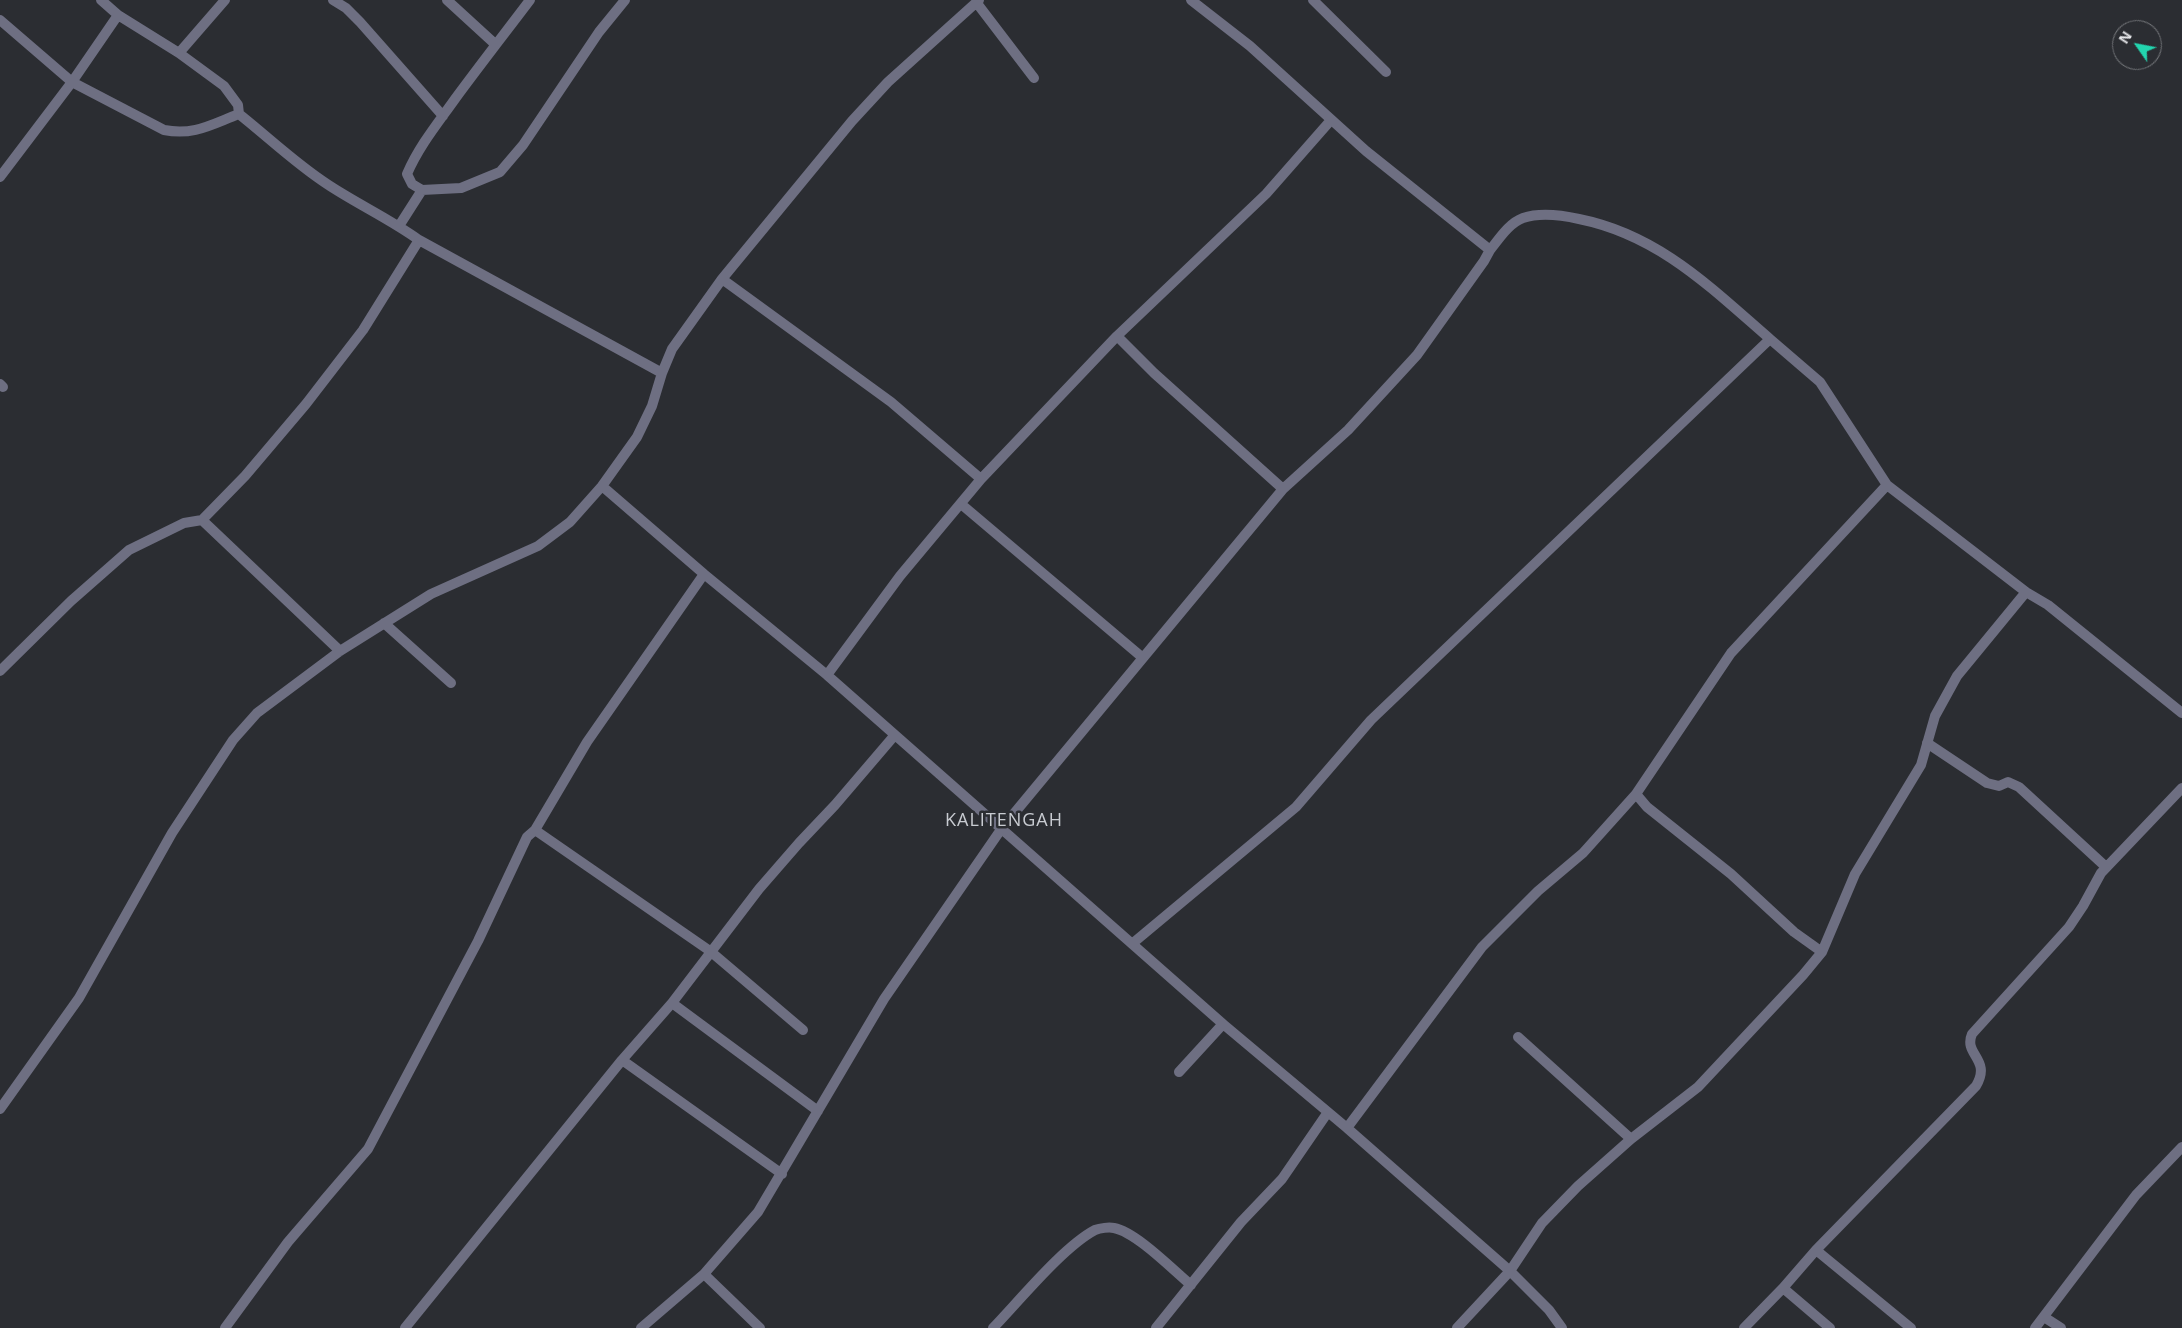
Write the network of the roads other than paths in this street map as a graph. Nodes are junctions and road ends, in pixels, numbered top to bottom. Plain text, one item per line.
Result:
1 (101, 0) edge
2 (225, 0) edge
3 (333, 0) edge
4 (446, 0) edge
5 (530, 0) edge
6 (625, 0) edge
7 (1191, 0) edge
8 (1313, 0) edge
9 (977, 1) edge
10 (118, 15) junction
11 (0, 20) edge
12 (495, 44) junction
13 (179, 53) junction
14 (1386, 72) dead end
15 (1034, 78) dead end
16 (72, 82) junction
17 (239, 114) junction
18 (443, 116) junction
19 (1331, 120) junction
20 (0, 177) edge
21 (422, 190) junction
22 (399, 226) junction
23 (420, 240) junction
24 (1490, 250) junction
25 (722, 280) junction
26 (1117, 336) junction
27 (1770, 339) junction
28 (662, 373) junction
29 (981, 479) junction
30 (1887, 485) junction
31 (602, 486) junction
32 (1283, 489) junction
33 (961, 504) junction
34 (202, 520) junction
35 (704, 574) junction
36 (2026, 592) junction
37 (384, 623) junction
38 (340, 651) junction
39 (1143, 658) junction
40 (0, 671) edge
41 (827, 675) junction
42 (451, 683) dead end
43 (2182, 713) edge
44 (894, 736) junction
45 (1927, 743) junction
46 (2182, 788) edge
47 (1636, 794) junction
48 (1002, 828) junction
49 (535, 830) junction
50 (2106, 867) junction
51 (1133, 943) junction
52 (710, 951) junction
53 (1822, 952) junction
54 (672, 1003) junction
55 (1223, 1024) junction
56 (804, 1030) dead end
57 (1518, 1037) dead end
58 (622, 1060) junction
59 (1179, 1072) dead end
60 (0, 1108) edge
61 (818, 1111) junction
62 (1328, 1112) junction
63 (1347, 1128) junction
64 (1631, 1139) junction
65 (2182, 1147) edge
66 (782, 1174) junction
67 (1816, 1250) junction
68 (1510, 1271) junction
69 (704, 1274) junction
70 (1191, 1284) junction
71 (1783, 1288) junction
72 (2044, 1317) junction
73 (225, 1328) edge
74 (405, 1328) edge
75 (641, 1328) edge
76 (760, 1328) edge
77 (993, 1328) edge
78 (1156, 1328) edge
79 (1457, 1328) edge
80 (1562, 1328) edge
81 (1744, 1328) edge
82 (1830, 1328) edge
83 (1911, 1328) edge
84 (2035, 1328) edge
85 (2061, 1328) edge

1 - 10 street
2 - 13 street
3 - 18 street
4 - 12 street
5 - 12 street
6 - 21 street
7 - 19 street
8 - 14 street
9 - 15 street
9 - 25 street
10 - 13 street
10 - 16 street
11 - 16 street
12 - 18 street
13 - 17 street
16 - 17 street
16 - 20 street
17 - 22 street
18 - 21 street
19 - 24 street
19 - 26 street
21 - 22 street
22 - 23 street
23 - 28 street
23 - 34 street
24 - 27 street
24 - 32 street
25 - 28 street
25 - 29 street
26 - 29 street
26 - 32 street
27 - 30 street
27 - 51 street
28 - 31 street
29 - 33 street
30 - 36 street
30 - 47 street
31 - 35 street
31 - 37 street
32 - 39 street
33 - 39 street
33 - 41 street
34 - 38 street
34 - 40 street
35 - 41 street
35 - 49 street
36 - 43 street
36 - 45 street
37 - 38 street
37 - 42 street
38 - 60 street
39 - 48 street
41 - 44 street
44 - 48 street
44 - 52 street
45 - 50 street
45 - 53 street
46 - 50 street
47 - 53 street
47 - 63 street
48 - 51 street
48 - 61 street
49 - 52 street
49 - 73 street
50 - 67 street
51 - 55 street
52 - 54 street
52 - 56 street
53 - 64 street
54 - 58 street
54 - 61 street
55 - 59 street
55 - 62 street
57 - 64 street
58 - 66 street
58 - 74 street
61 - 66 street
62 - 63 street
62 - 70 street
63 - 68 street
64 - 68 street
65 - 72 street
66 - 69 street
67 - 71 street
67 - 83 street
68 - 79 street
68 - 80 street
69 - 75 street
69 - 76 street
70 - 77 street
70 - 78 street
71 - 81 street
71 - 82 street
72 - 84 street
72 - 85 street

